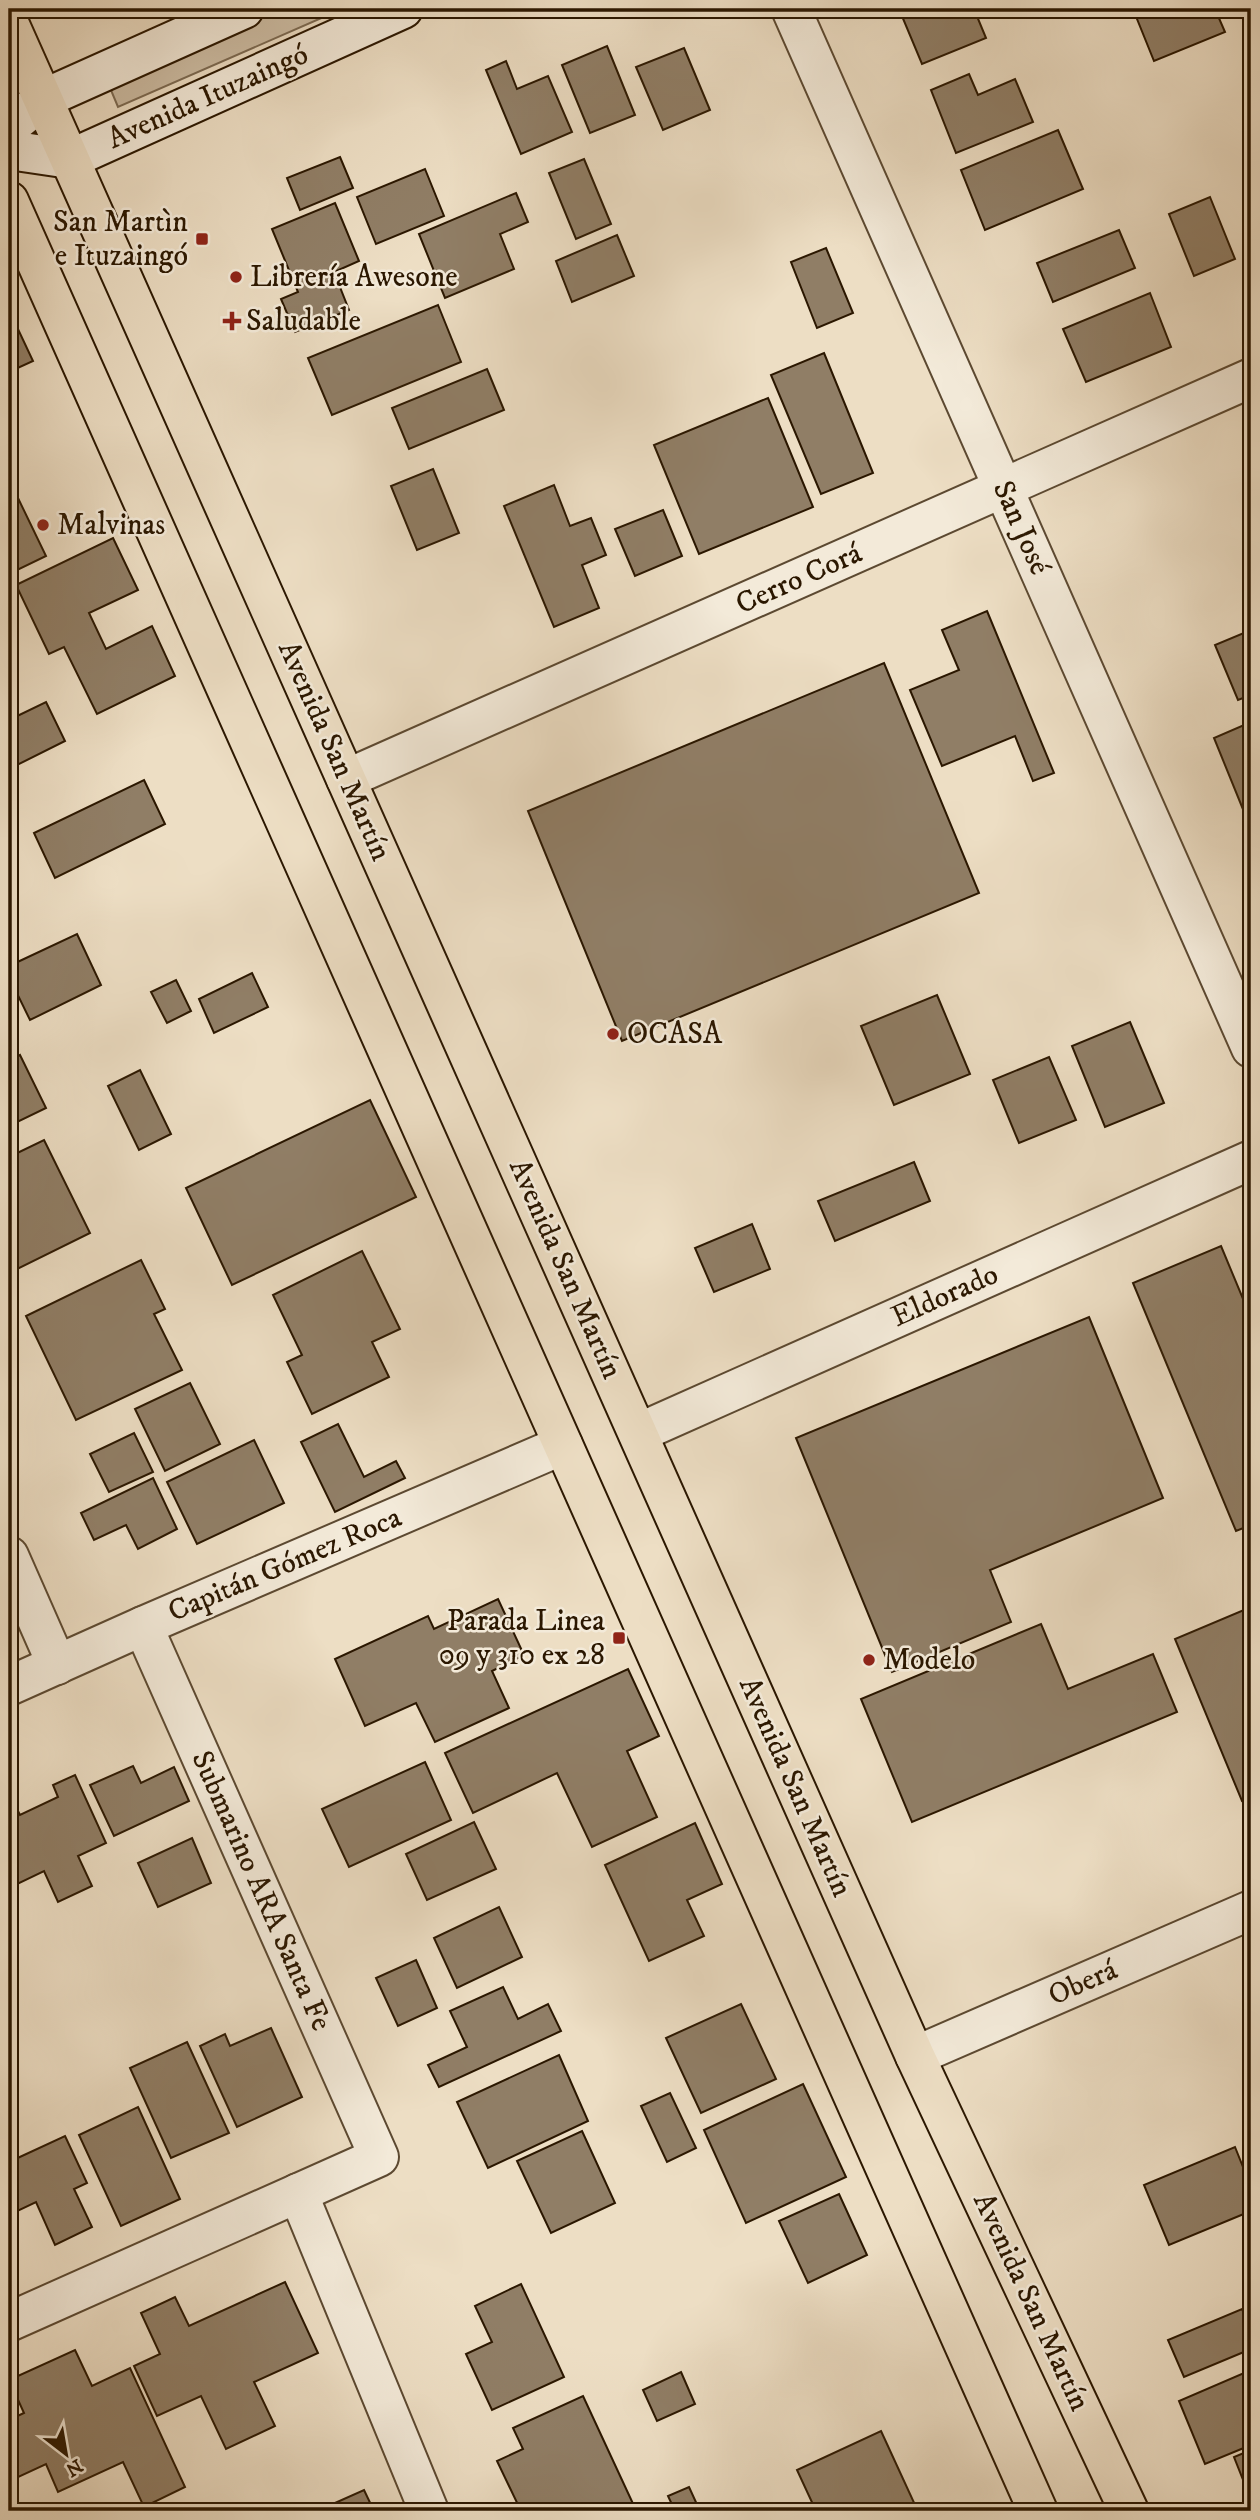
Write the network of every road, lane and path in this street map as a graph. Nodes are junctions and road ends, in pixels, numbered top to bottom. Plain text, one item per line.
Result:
1 (244, 9) edge
2 (403, 9) edge
3 (791, 9) edge
4 (9, 23) edge
5 (43, 99) junction
6 (9, 127) edge
7 (9, 150) edge
8 (70, 159) junction
9 (9, 201) edge
10 (1251, 377) edge
11 (1003, 488) junction
12 (346, 779) junction
13 (1251, 1048) edge
14 (1251, 1160) edge
15 (638, 1433) junction
16 (563, 1445) junction
17 (9, 1556) edge
18 (143, 1626) junction
19 (57, 1665) junction
20 (9, 1686) edge
21 (1251, 1910) edge
22 (915, 2056) junction
23 (298, 2193) junction
24 (9, 2322) edge
25 (429, 2511) edge
26 (1038, 2511) edge
27 (1129, 2511) edge

1 - 5 street
2 - 8 street, Avenida Ituzaingó
3 - 11 street, San José
4 - 5 main road, Avenida San Martín
5 - 6 street
5 - 8 main road, Avenida San Martín
7 - 8 street, Avenida Ituzaingó
8 - 12 main road, Avenida San Martín
9 - 16 main road
10 - 11 street, Cerro Corá
11 - 12 street, Cerro Corá
11 - 13 street, San José
12 - 15 main road, Avenida San Martín
14 - 15 street, Eldorado
15 - 22 main road, Avenida San Martín
16 - 18 street, Capitán Gómez Roca
16 - 26 main road
17 - 19 street
18 - 19 street, Capitán Gómez Roca
18 - 23 street, Submarino ARA Santa Fe
19 - 20 street, Capitán Gómez Roca
21 - 22 street, Oberá
22 - 27 main road, Avenida San Martín
23 - 24 street
23 - 25 street

